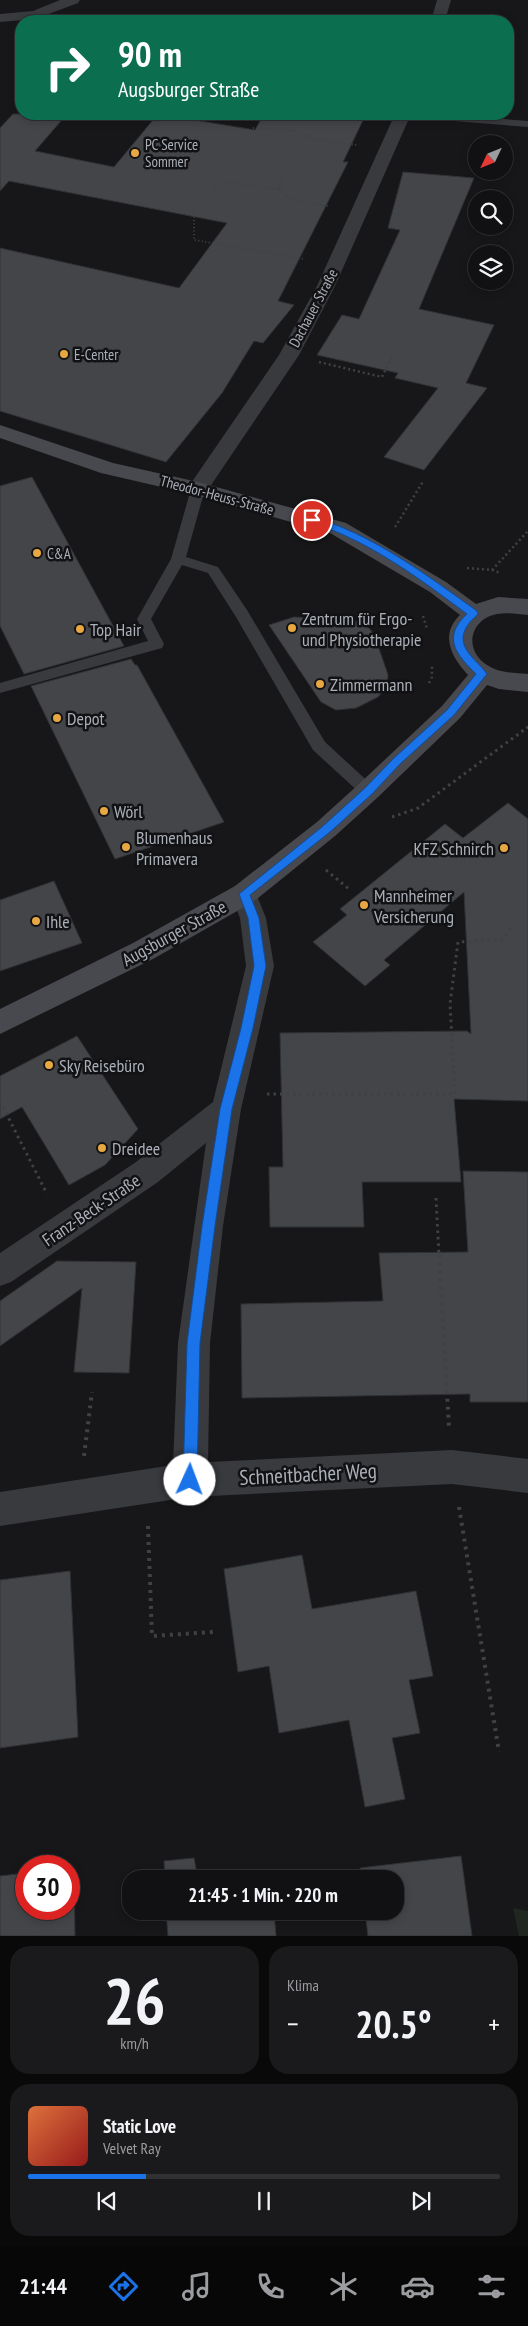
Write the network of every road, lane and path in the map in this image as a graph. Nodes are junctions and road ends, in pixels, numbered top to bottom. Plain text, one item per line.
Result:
1 (73, 0) edge
2 (444, 0) edge
3 (35, 15) edge
4 (440, 15) edge
5 (15, 17) edge
6 (0, 18) edge
7 (400, 120) edge
8 (478, 120) edge
9 (528, 124) edge
10 (253, 128) dead end
11 (388, 149) junction
12 (283, 178) dead end
13 (278, 189) junction
14 (360, 211) junction
15 (302, 265) dead end
16 (393, 354) dead end
17 (288, 355) junction
18 (0, 431) edge
19 (424, 480) dead end
20 (198, 489) junction
21 (528, 531) edge
22 (380, 551) junction
23 (178, 559) junction
24 (492, 570) dead end
25 (528, 607) edge
26 (474, 614) junction
27 (482, 674) junction
28 (528, 683) edge
29 (0, 688) edge
30 (528, 727) edge
31 (368, 791) junction
32 (389, 818) dead end
33 (244, 894) junction
34 (511, 928) dead end
35 (0, 1022) edge
36 (0, 1101) edge
37 (228, 1101) junction
38 (436, 1198) dead end
39 (65, 1228) junction
40 (0, 1271) edge
41 (92, 1392) dead end
42 (452, 1467) junction
43 (528, 1476) edge
44 (190, 1480) junction
45 (147, 1487) junction
46 (79, 1497) junction
47 (0, 1510) edge
48 (214, 1632) dead end
49 (499, 1752) dead end

1 - 3 street
2 - 4 street
5 - 6 street
7 - 11 street, Dachauer Straße
8 - 9 lane
10 - 11 path
11 - 14 street, Dachauer Straße
12 - 13 path
13 - 14 path
13 - 15 path
14 - 17 street, Dachauer Straße
16 - 17 path
17 - 20 street, Dachauer Straße
18 - 20 main road, Theodor-Heuss-Straße
19 - 22 path
20 - 22 main road, Theodor-Heuss-Straße
20 - 23 lane
21 - 24 path
22 - 26 main road, Theodor-Heuss-Straße
23 - 29 lane
23 - 31 lane
25 - 26 main road
26 - 27 main road
27 - 28 main road
27 - 31 main road, Augsburger Straße
30 - 32 path
31 - 33 main road, Augsburger Straße
33 - 35 main road, Augsburger Straße
33 - 37 street
34 - 37 path
36 - 39 path
37 - 39 street, Franz-Beck-Straße
37 - 44 street
38 - 42 path
39 - 40 street, Franz-Beck-Straße
41 - 46 path
42 - 43 street, Schneitbacher Weg
42 - 44 street, Schneitbacher Weg
42 - 49 path
44 - 45 street, Schneitbacher Weg
45 - 46 street, Schneitbacher Weg
45 - 48 path
46 - 47 street, Schneitbacher Weg

